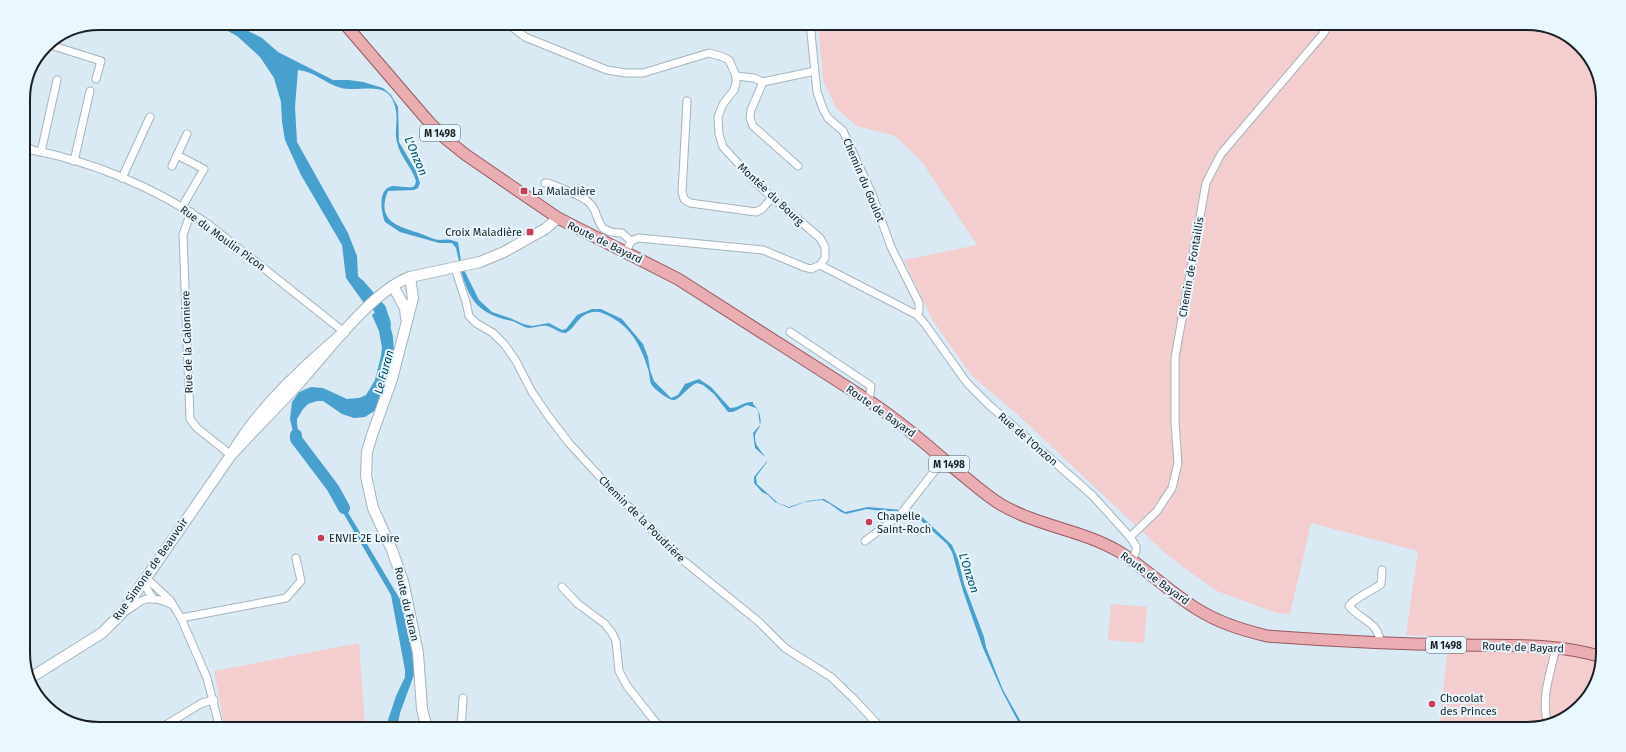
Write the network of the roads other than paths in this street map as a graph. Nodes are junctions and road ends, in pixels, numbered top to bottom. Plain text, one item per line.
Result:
1 (350, 30) edge
2 (516, 30) edge
3 (811, 30) edge
4 (1325, 30) edge
5 (55, 46) edge
6 (815, 70) junction
7 (736, 76) junction
8 (96, 79) dead end
9 (57, 80) dead end
10 (763, 82) junction
11 (90, 91) dead end
12 (687, 101) dead end
13 (150, 117) dead end
14 (187, 134) dead end
15 (30, 148) edge
16 (41, 152) junction
17 (177, 155) junction
18 (74, 161) junction
19 (172, 166) dead end
20 (798, 166) dead end
21 (122, 178) junction
22 (545, 183) dead end
23 (773, 198) junction
24 (182, 207) junction
25 (191, 212) junction
26 (558, 218) junction
27 (631, 241) junction
28 (626, 252) junction
29 (820, 265) junction
30 (455, 268) junction
31 (410, 277) junction
32 (393, 286) junction
33 (917, 315) junction
34 (406, 322) junction
35 (344, 332) junction
36 (790, 332) dead end
37 (869, 401) junction
38 (231, 455) junction
39 (944, 459) junction
40 (1130, 537) junction
41 (865, 541) dead end
42 (296, 558) dead end
43 (1132, 560) junction
44 (1382, 570) dead end
45 (144, 579) junction
46 (562, 587) dead end
47 (153, 598) junction
48 (173, 605) junction
49 (122, 613) junction
50 (181, 618) junction
51 (1380, 642) junction
52 (1556, 648) junction
53 (1596, 655) edge
54 (34, 675) edge
55 (463, 698) dead end
56 (214, 700) junction
57 (1546, 719) edge
58 (171, 722) edge
59 (219, 722) edge
60 (425, 722) edge
61 (461, 722) edge
62 (655, 722) edge
63 (875, 722) edge

1 - 26 main road, Route de Bayard / M 1498
2 - 7 street
3 - 6 street, Chemin du Goulot
4 - 40 street, Chemin de Fontaillis
5 - 8 street
6 - 10 street
6 - 33 street, Chemin du Goulot
7 - 10 street
7 - 23 street, Montée du Bourg
9 - 16 street
10 - 20 street
11 - 18 street
12 - 23 street
13 - 21 street
14 - 17 street
15 - 16 street, Rue du Moulin Picon
16 - 18 street, Rue du Moulin Picon
17 - 19 street
17 - 24 street
18 - 21 street, Rue du Moulin Picon
21 - 24 street, Rue du Moulin Picon
22 - 27 street
23 - 29 street, Montée du Bourg
24 - 25 street, Rue du Moulin Picon
25 - 35 street, Rue du Moulin Picon
25 - 38 street, Rue de la Calonniere
26 - 28 main road, Route de Bayard / M 1498
26 - 30 main road, Rue Simone de Beauvoir
27 - 28 street
27 - 29 street
28 - 37 main road, Route de Bayard / M 1498
29 - 33 street
30 - 31 main road, Rue Simone de Beauvoir
30 - 63 street, Chemin de la Poudrière
31 - 32 main road, Rue Simone de Beauvoir
31 - 34 main road, Route du Furan
32 - 34 main road, Route du Furan
32 - 35 main road, Rue Simone de Beauvoir
33 - 40 street, Rue de l'Onzon
34 - 60 main road, Route du Furan
35 - 38 main road, Rue Simone de Beauvoir
36 - 37 street
37 - 39 main road, Route de Bayard / M 1498
38 - 45 main road, Rue Simone de Beauvoir
39 - 41 street
39 - 43 main road, Route de Bayard / M 1498
40 - 43 street, Rue de l'Onzon
42 - 50 street
43 - 51 main road, Route de Bayard / M 1498
44 - 51 street
45 - 47 street
45 - 48 street
45 - 49 main road, Rue Simone de Beauvoir
46 - 62 street
47 - 48 street
47 - 49 street
48 - 50 street
49 - 54 main road, Rue Simone de Beauvoir
50 - 56 street
51 - 52 main road, Route de Bayard / M 1498
52 - 53 main road, Route de Bayard / M 1498
52 - 57 street
55 - 61 street
56 - 58 street
56 - 59 street

